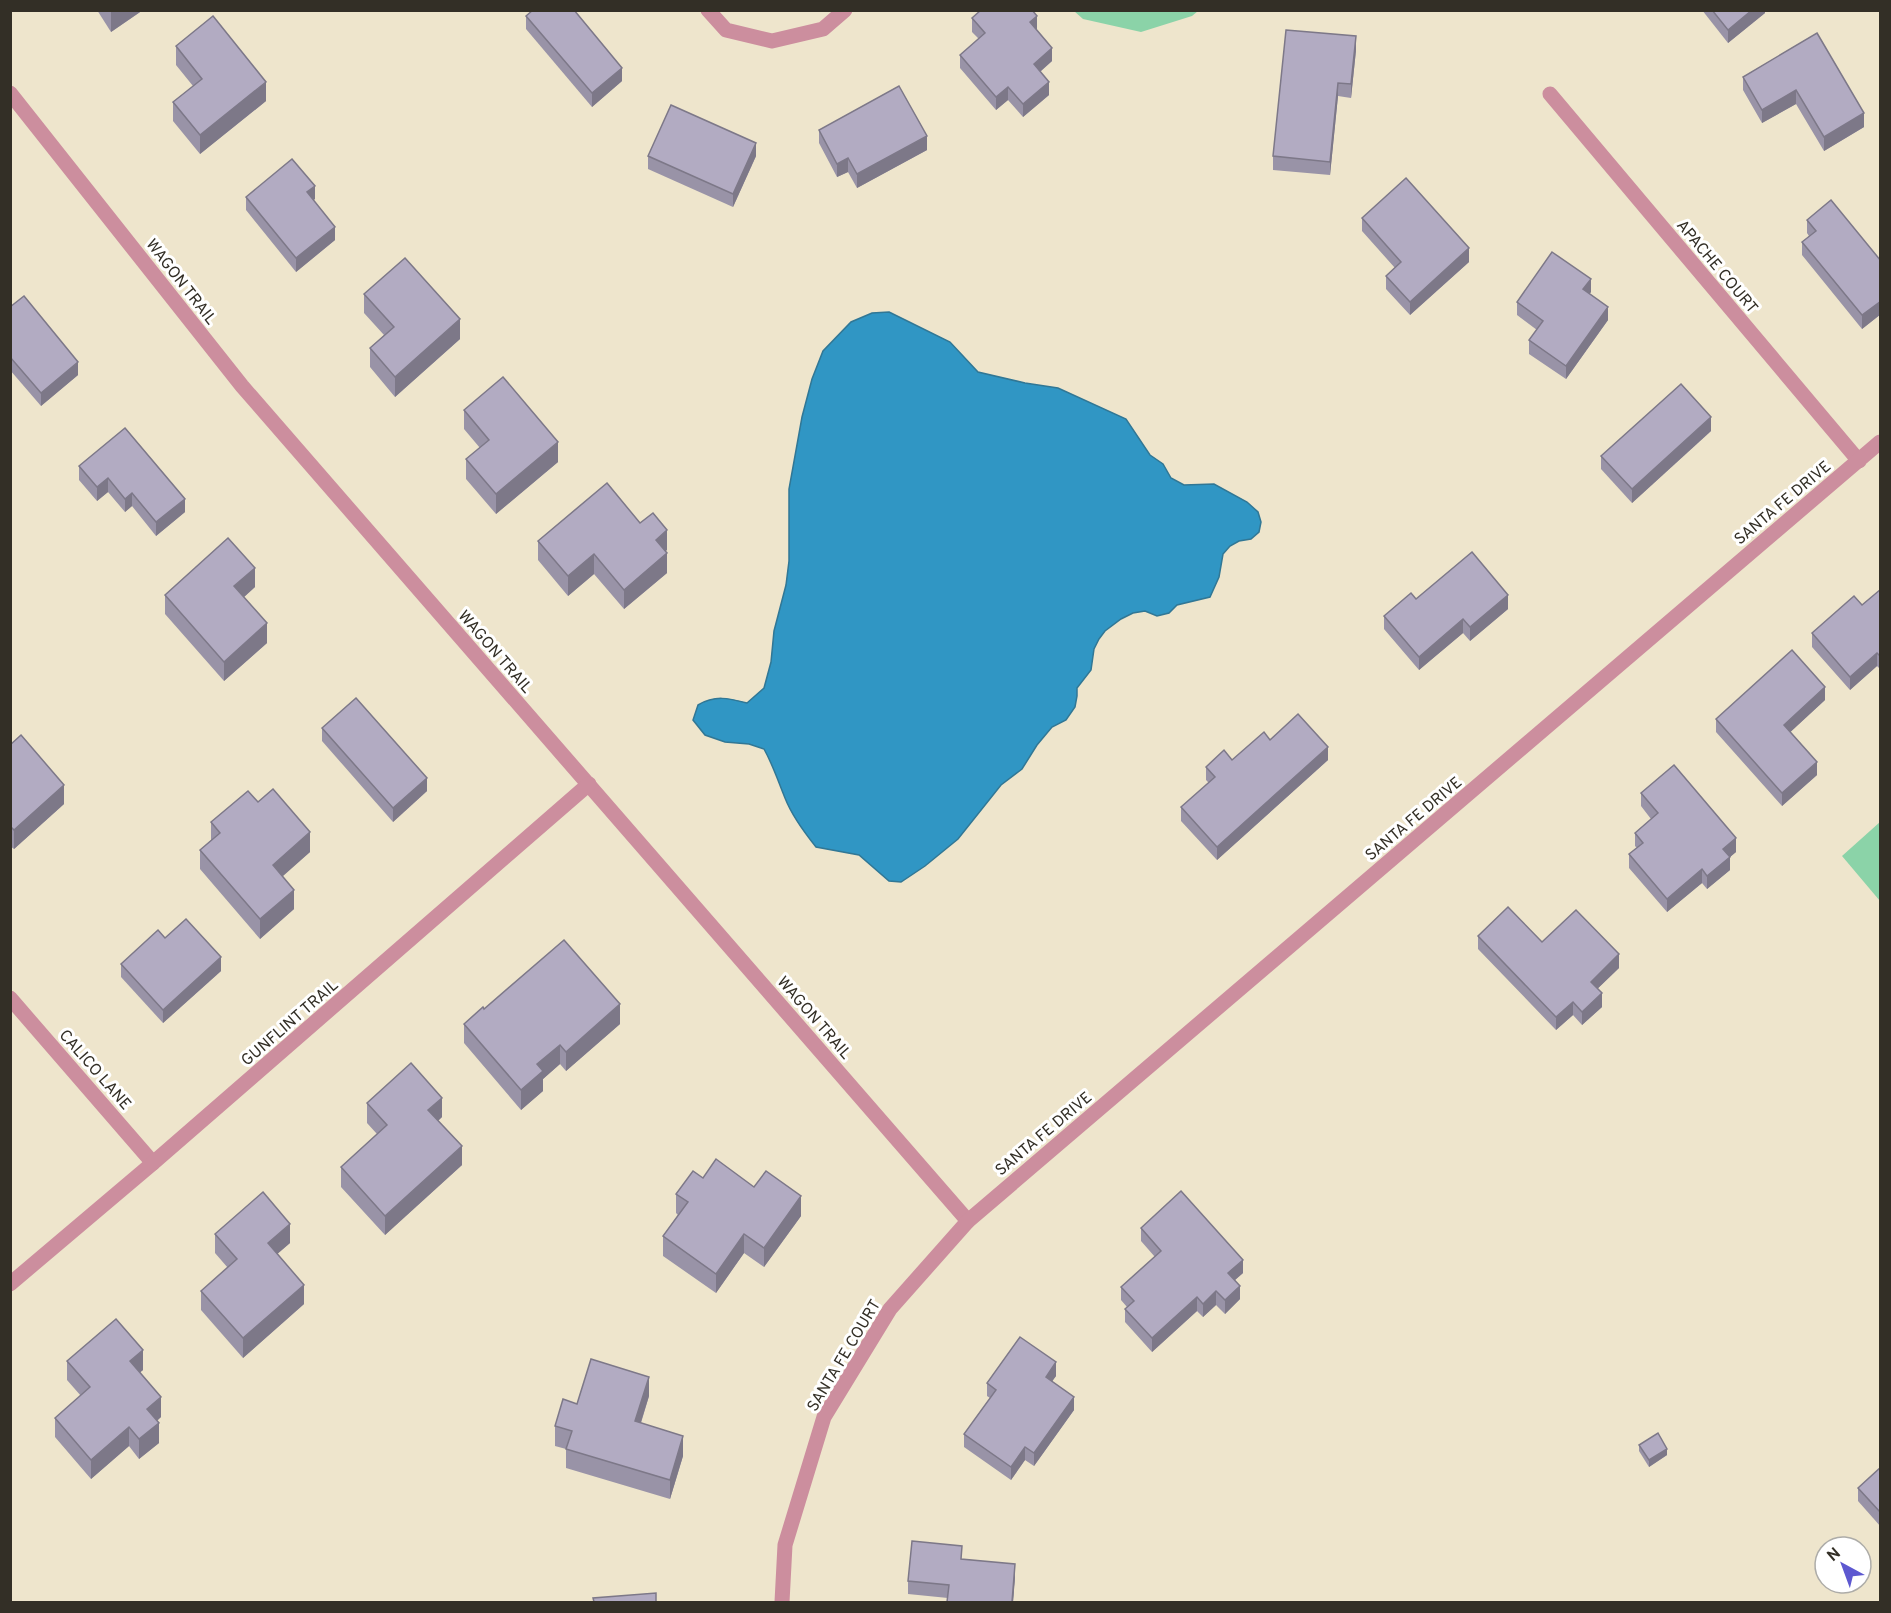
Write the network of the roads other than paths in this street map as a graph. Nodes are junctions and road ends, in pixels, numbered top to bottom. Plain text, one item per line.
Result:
1 (708, 10) edge
2 (845, 10) edge
3 (10, 93) edge
4 (1550, 94) dead end
5 (1881, 442) edge
6 (1859, 460) junction
7 (589, 784) junction
8 (10, 998) edge
9 (153, 1163) junction
10 (968, 1221) junction
11 (10, 1284) edge
12 (782, 1602) edge

1 - 2 street
3 - 7 street, WAGON TRAIL
4 - 6 street, APACHE COURT
5 - 6 street, SANTA FE DRIVE
6 - 10 street, SANTA FE DRIVE
7 - 9 street, GUNFLINT TRAIL
7 - 10 street, WAGON TRAIL
8 - 9 street, CALICO LANE
9 - 11 street, GUNFLINT TRAIL
10 - 12 street, SANTA FE COURT

